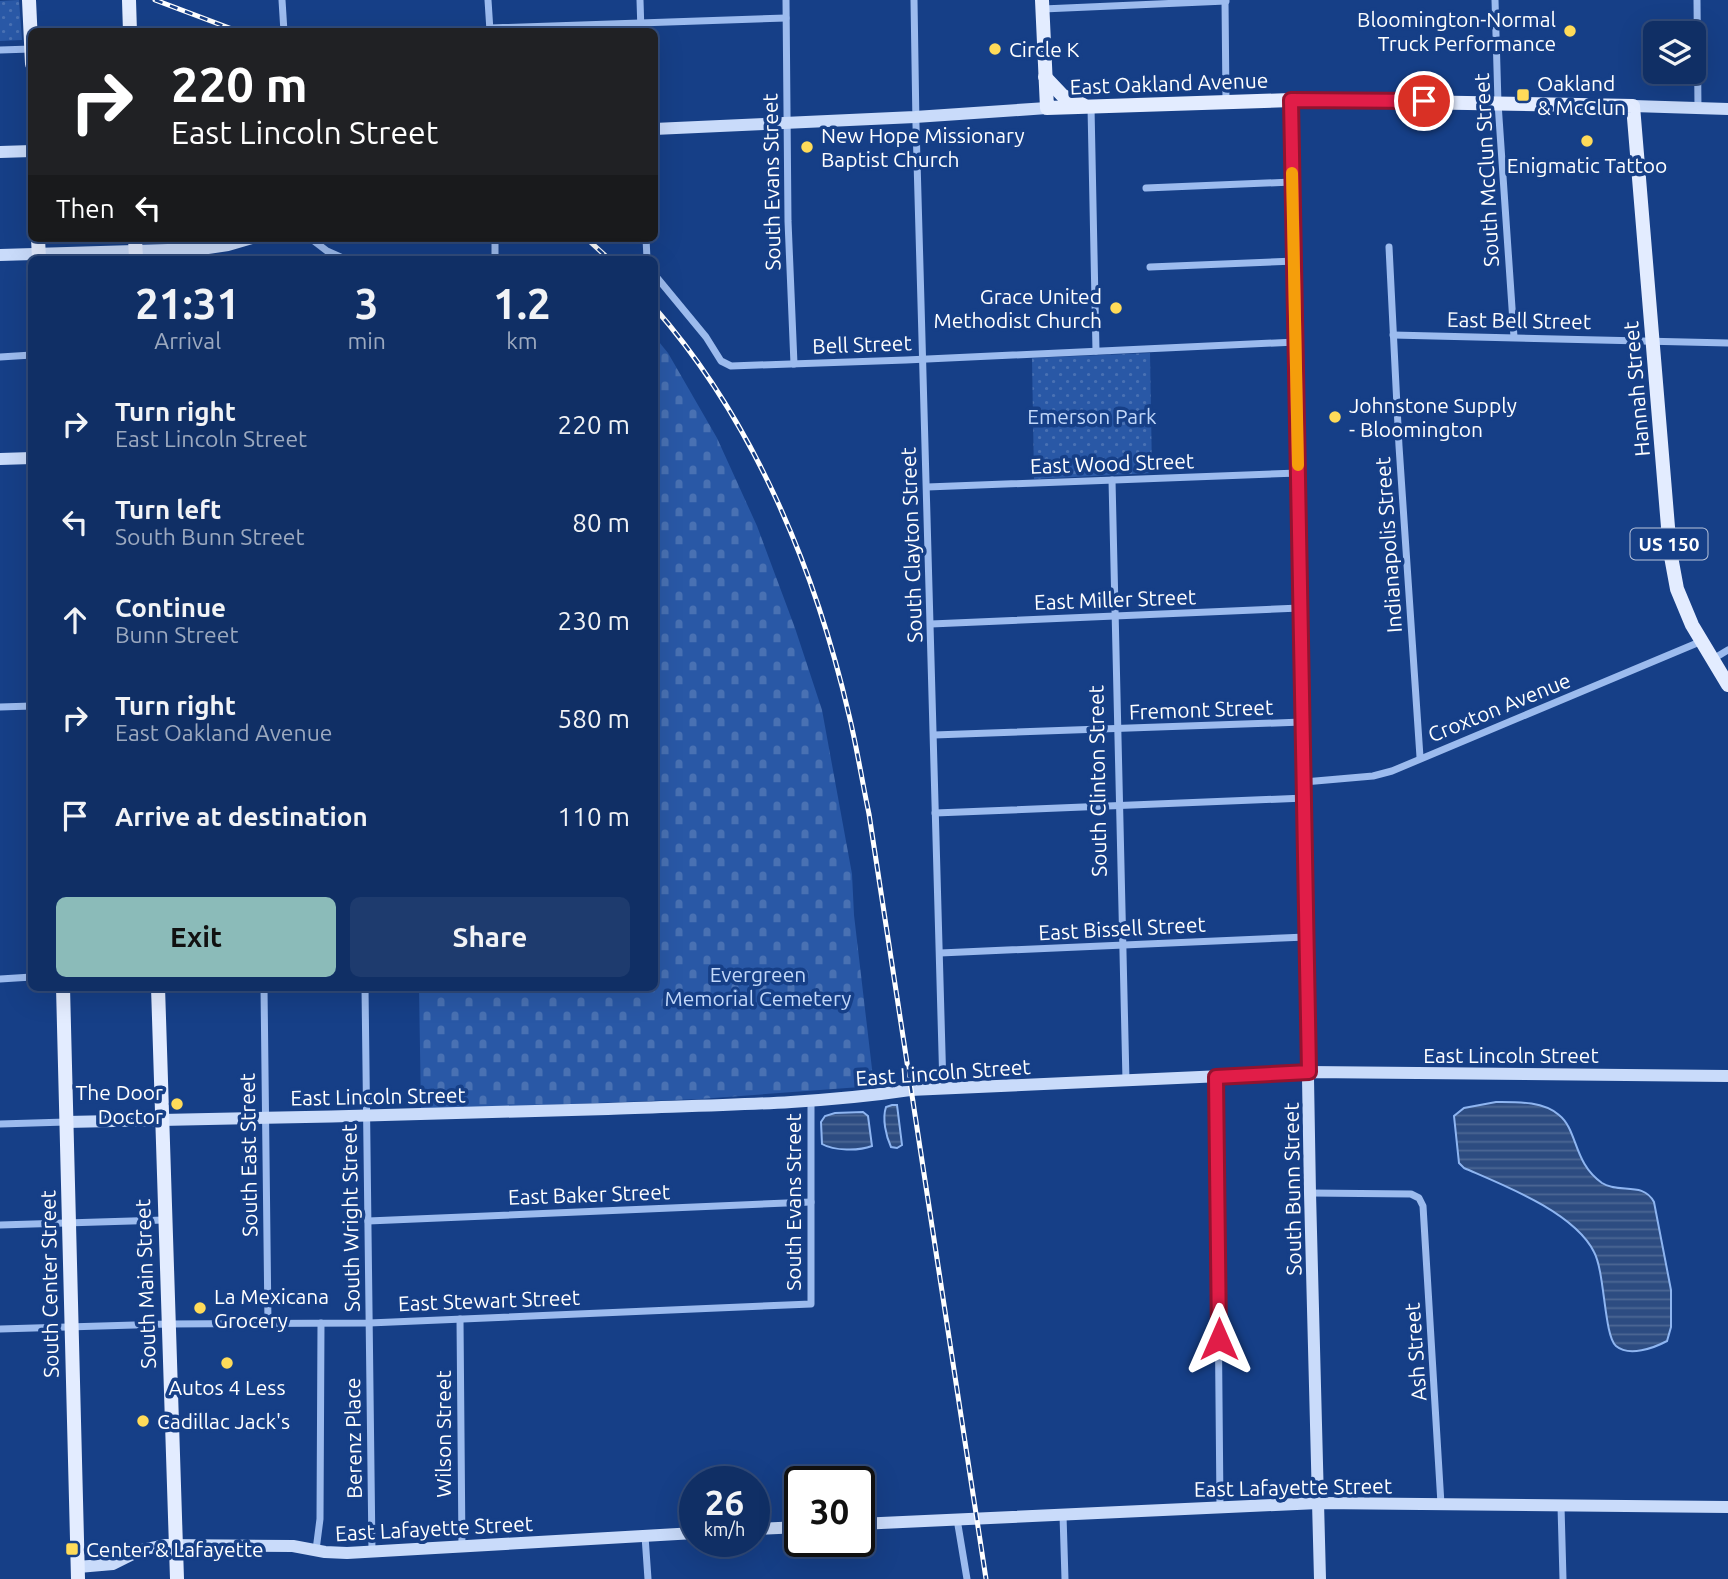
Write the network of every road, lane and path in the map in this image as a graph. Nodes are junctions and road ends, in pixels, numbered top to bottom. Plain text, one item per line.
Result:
1 (29, 0) edge
2 (129, 0) edge
3 (282, 0) edge
4 (488, 0) edge
5 (640, 0) edge
6 (786, 0) edge
7 (914, 0) edge
8 (1495, 0) edge
9 (1697, 0) edge
10 (1226, 1) edge
11 (1042, 4) edge
12 (786, 18) junction
13 (641, 27) edge
14 (30, 28) edge
15 (130, 28) edge
16 (284, 28) edge
17 (490, 28) edge
18 (566, 28) edge
19 (28, 49) edge
20 (0, 50) edge
21 (1045, 77) junction
22 (1291, 100) junction
23 (1226, 101) junction
24 (1498, 103) junction
25 (1633, 106) junction
26 (1089, 107) junction
27 (1047, 108) junction
28 (1699, 108) junction
29 (1728, 109) edge
30 (915, 117) junction
31 (787, 122) junction
32 (658, 129) edge
33 (28, 151) edge
34 (0, 152) edge
35 (1292, 182) junction
36 (1146, 188) dead end
37 (236, 242) edge
38 (315, 242) edge
39 (1389, 247) dead end
40 (136, 249) edge
41 (0, 254) edge
42 (39, 256) edge
43 (338, 256) edge
44 (1295, 261) junction
45 (1150, 267) dead end
46 (658, 279) edge
47 (1393, 335) junction
48 (1514, 337) junction
49 (1653, 341) junction
50 (1296, 342) junction
51 (1728, 343) edge
52 (1096, 351) junction
53 (28, 355) edge
54 (0, 357) edge
55 (924, 359) junction
56 (794, 364) junction
57 (28, 458) edge
58 (0, 459) edge
59 (1298, 473) junction
60 (1112, 480) junction
61 (927, 487) junction
62 (1301, 608) junction
63 (1114, 616) junction
64 (931, 624) junction
65 (1702, 641) junction
66 (1728, 650) edge
67 (1713, 659) junction
68 (1728, 685) edge
69 (28, 706) edge
70 (0, 707) edge
71 (1302, 722) junction
72 (1116, 730) junction
73 (934, 735) junction
74 (1420, 757) junction
75 (1304, 782) junction
76 (1305, 798) junction
77 (1118, 806) junction
78 (935, 813) junction
79 (1306, 937) junction
80 (1122, 945) junction
81 (940, 953) junction
82 (28, 977) edge
83 (0, 979) edge
84 (63, 991) edge
85 (158, 991) edge
86 (264, 991) edge
87 (365, 991) edge
88 (1309, 1072) junction
89 (1728, 1076) edge
90 (1216, 1077) junction
91 (1126, 1080) junction
92 (943, 1088) junction
93 (811, 1100) junction
94 (366, 1116) junction
95 (265, 1117) junction
96 (161, 1119) junction
97 (66, 1122) junction
98 (0, 1124) edge
99 (1310, 1193) junction
100 (811, 1202) junction
101 (164, 1220) junction
102 (368, 1221) junction
103 (69, 1223) junction
104 (0, 1225) edge
105 (811, 1304) joint
106 (460, 1319) junction
107 (321, 1323) junction
108 (369, 1323) junction
109 (167, 1324) junction
110 (268, 1324) junction
111 (71, 1327) junction
112 (0, 1329) edge
113 (1318, 1503) junction
114 (1441, 1504) junction
115 (1561, 1506) junction
116 (1220, 1507) junction
117 (1728, 1507) edge
118 (1063, 1515) junction
119 (957, 1519) junction
120 (875, 1523) edge
121 (679, 1534) edge
122 (645, 1536) junction
123 (175, 1545) junction
124 (462, 1548) junction
125 (316, 1550) junction
126 (372, 1552) junction
127 (78, 1573) edge
128 (177, 1579) edge
129 (648, 1579) edge
130 (967, 1579) edge
131 (1065, 1579) edge
132 (1320, 1579) edge
133 (1563, 1579) edge

1 - 14 main road
2 - 15 main road
3 - 16 street
4 - 17 street
5 - 13 street
6 - 12 street, South Evans Street
7 - 30 street, South Clayton Street
8 - 24 street, South McClun Street
9 - 28 street
10 - 11 street
10 - 23 street
11 - 21 main road
12 - 13 street
12 - 31 street, South Evans Street
13 - 18 street
19 - 20 street
21 - 26 main road
21 - 27 main road
22 - 23 main road, East Oakland Avenue
22 - 24 main road, East Oakland Avenue
22 - 35 street, South Bunn Street
23 - 26 main road, East Oakland Avenue
24 - 25 main road, East Oakland Avenue
24 - 48 street, South McClun Street
25 - 28 street, East Oakland Avenue
25 - 49 main road, Hannah Street / US 150
26 - 27 main road, East Oakland Avenue
26 - 52 street
27 - 30 street, East Oakland Avenue
28 - 29 street, East Oakland Avenue
30 - 31 street, East Oakland Avenue
30 - 55 street, South Clayton Street
31 - 32 street, East Oakland Avenue
31 - 56 street, South Evans Street
33 - 34 street
35 - 36 street
35 - 44 street, South Bunn Street
37 - 40 street
38 - 43 street
39 - 47 street, Indianapolis Street
40 - 42 street
41 - 42 street
44 - 45 street
44 - 50 street, South Bunn Street
46 - 56 street, Bell Street
47 - 48 street, East Bell Street
47 - 74 street, Indianapolis Street
48 - 49 street, East Bell Street
49 - 51 street, East Bell Street
49 - 65 main road, Hannah Street / US 150
50 - 52 street, Bell Street
50 - 59 street, South Bunn Street
52 - 55 street, Bell Street
53 - 54 street
55 - 56 street, Bell Street
55 - 61 street, South Clayton Street
57 - 58 street
59 - 60 street, East Wood Street
59 - 62 street, South Bunn Street
60 - 61 street, East Wood Street
60 - 63 street, South Clinton Street
61 - 64 street, South Clayton Street
62 - 63 street, East Miller Street
62 - 71 street, South Bunn Street
63 - 64 street, East Miller Street
63 - 72 street, South Clinton Street
64 - 73 street, South Clayton Street
65 - 67 main road, Hannah Street / US 150
65 - 74 street, Croxton Avenue
66 - 67 street
67 - 68 main road, US 150
69 - 70 street
71 - 72 street, Fremont Street
71 - 75 street, South Bunn Street
72 - 73 street, Fremont Street
72 - 77 street, South Clinton Street
73 - 78 street, South Clayton Street
74 - 75 street, Croxton Avenue
75 - 76 street, South Bunn Street
76 - 77 street
76 - 79 street, South Bunn Street
77 - 78 street
77 - 80 street, South Clinton Street
78 - 81 street, South Clayton Street
79 - 80 street, East Bissell Street
79 - 88 street, South Bunn Street
80 - 81 street, East Bissell Street
80 - 91 street, South Clinton Street
81 - 92 street, South Clayton Street
82 - 83 street
84 - 97 main road, South Center Street
85 - 96 main road, South Main Street
86 - 95 street, South East Street
87 - 94 street, South Wright Street
88 - 89 street, East Lincoln Street
88 - 90 street, East Lincoln Street
88 - 99 street, South Bunn Street
90 - 91 street, East Lincoln Street
90 - 116 street
91 - 92 street, East Lincoln Street
92 - 93 street, East Lincoln Street
93 - 94 street, East Lincoln Street
93 - 100 street, South Evans Street
94 - 95 street, East Lincoln Street
94 - 102 street, South Wright Street
95 - 96 street, East Lincoln Street
95 - 110 street, South East Street
96 - 97 street, East Lincoln Street
96 - 101 main road, South Main Street
97 - 98 street
97 - 103 main road, South Center Street
99 - 113 street, South Bunn Street
99 - 114 street, Ash Street
100 - 102 street, East Baker Street
100 - 105 street, South Evans Street
101 - 103 street
101 - 109 main road, South Main Street
102 - 108 street, South Wright Street
103 - 104 street
103 - 111 main road, South Center Street
105 - 106 street, East Stewart Street
106 - 108 street, East Stewart Street
106 - 124 street, Wilson Street
107 - 108 street, East Stewart Street
107 - 110 street, East Stewart Street
107 - 125 street
108 - 126 street, Berenz Place
109 - 110 street, East Stewart Street
109 - 111 street, East Stewart Street
109 - 123 main road, South Main Street
111 - 112 street, East Stewart Street
111 - 127 main road, South Center Street
113 - 114 street, East Lafayette Street
113 - 116 street, East Lafayette Street
113 - 132 street, South Bunn Street
114 - 115 street, East Lafayette Street
115 - 117 street, East Lafayette Street
115 - 133 street
116 - 118 street, East Lafayette Street
118 - 119 street, East Lafayette Street
118 - 131 street
119 - 120 street, East Lafayette Street
119 - 130 street
121 - 122 street, East Lafayette Street
122 - 124 street, East Lafayette Street
122 - 129 street
123 - 125 street, East Lafayette Street
123 - 127 street, East Lafayette Street
123 - 128 main road, South Main Street
124 - 126 street, East Lafayette Street
125 - 126 street, East Lafayette Street

